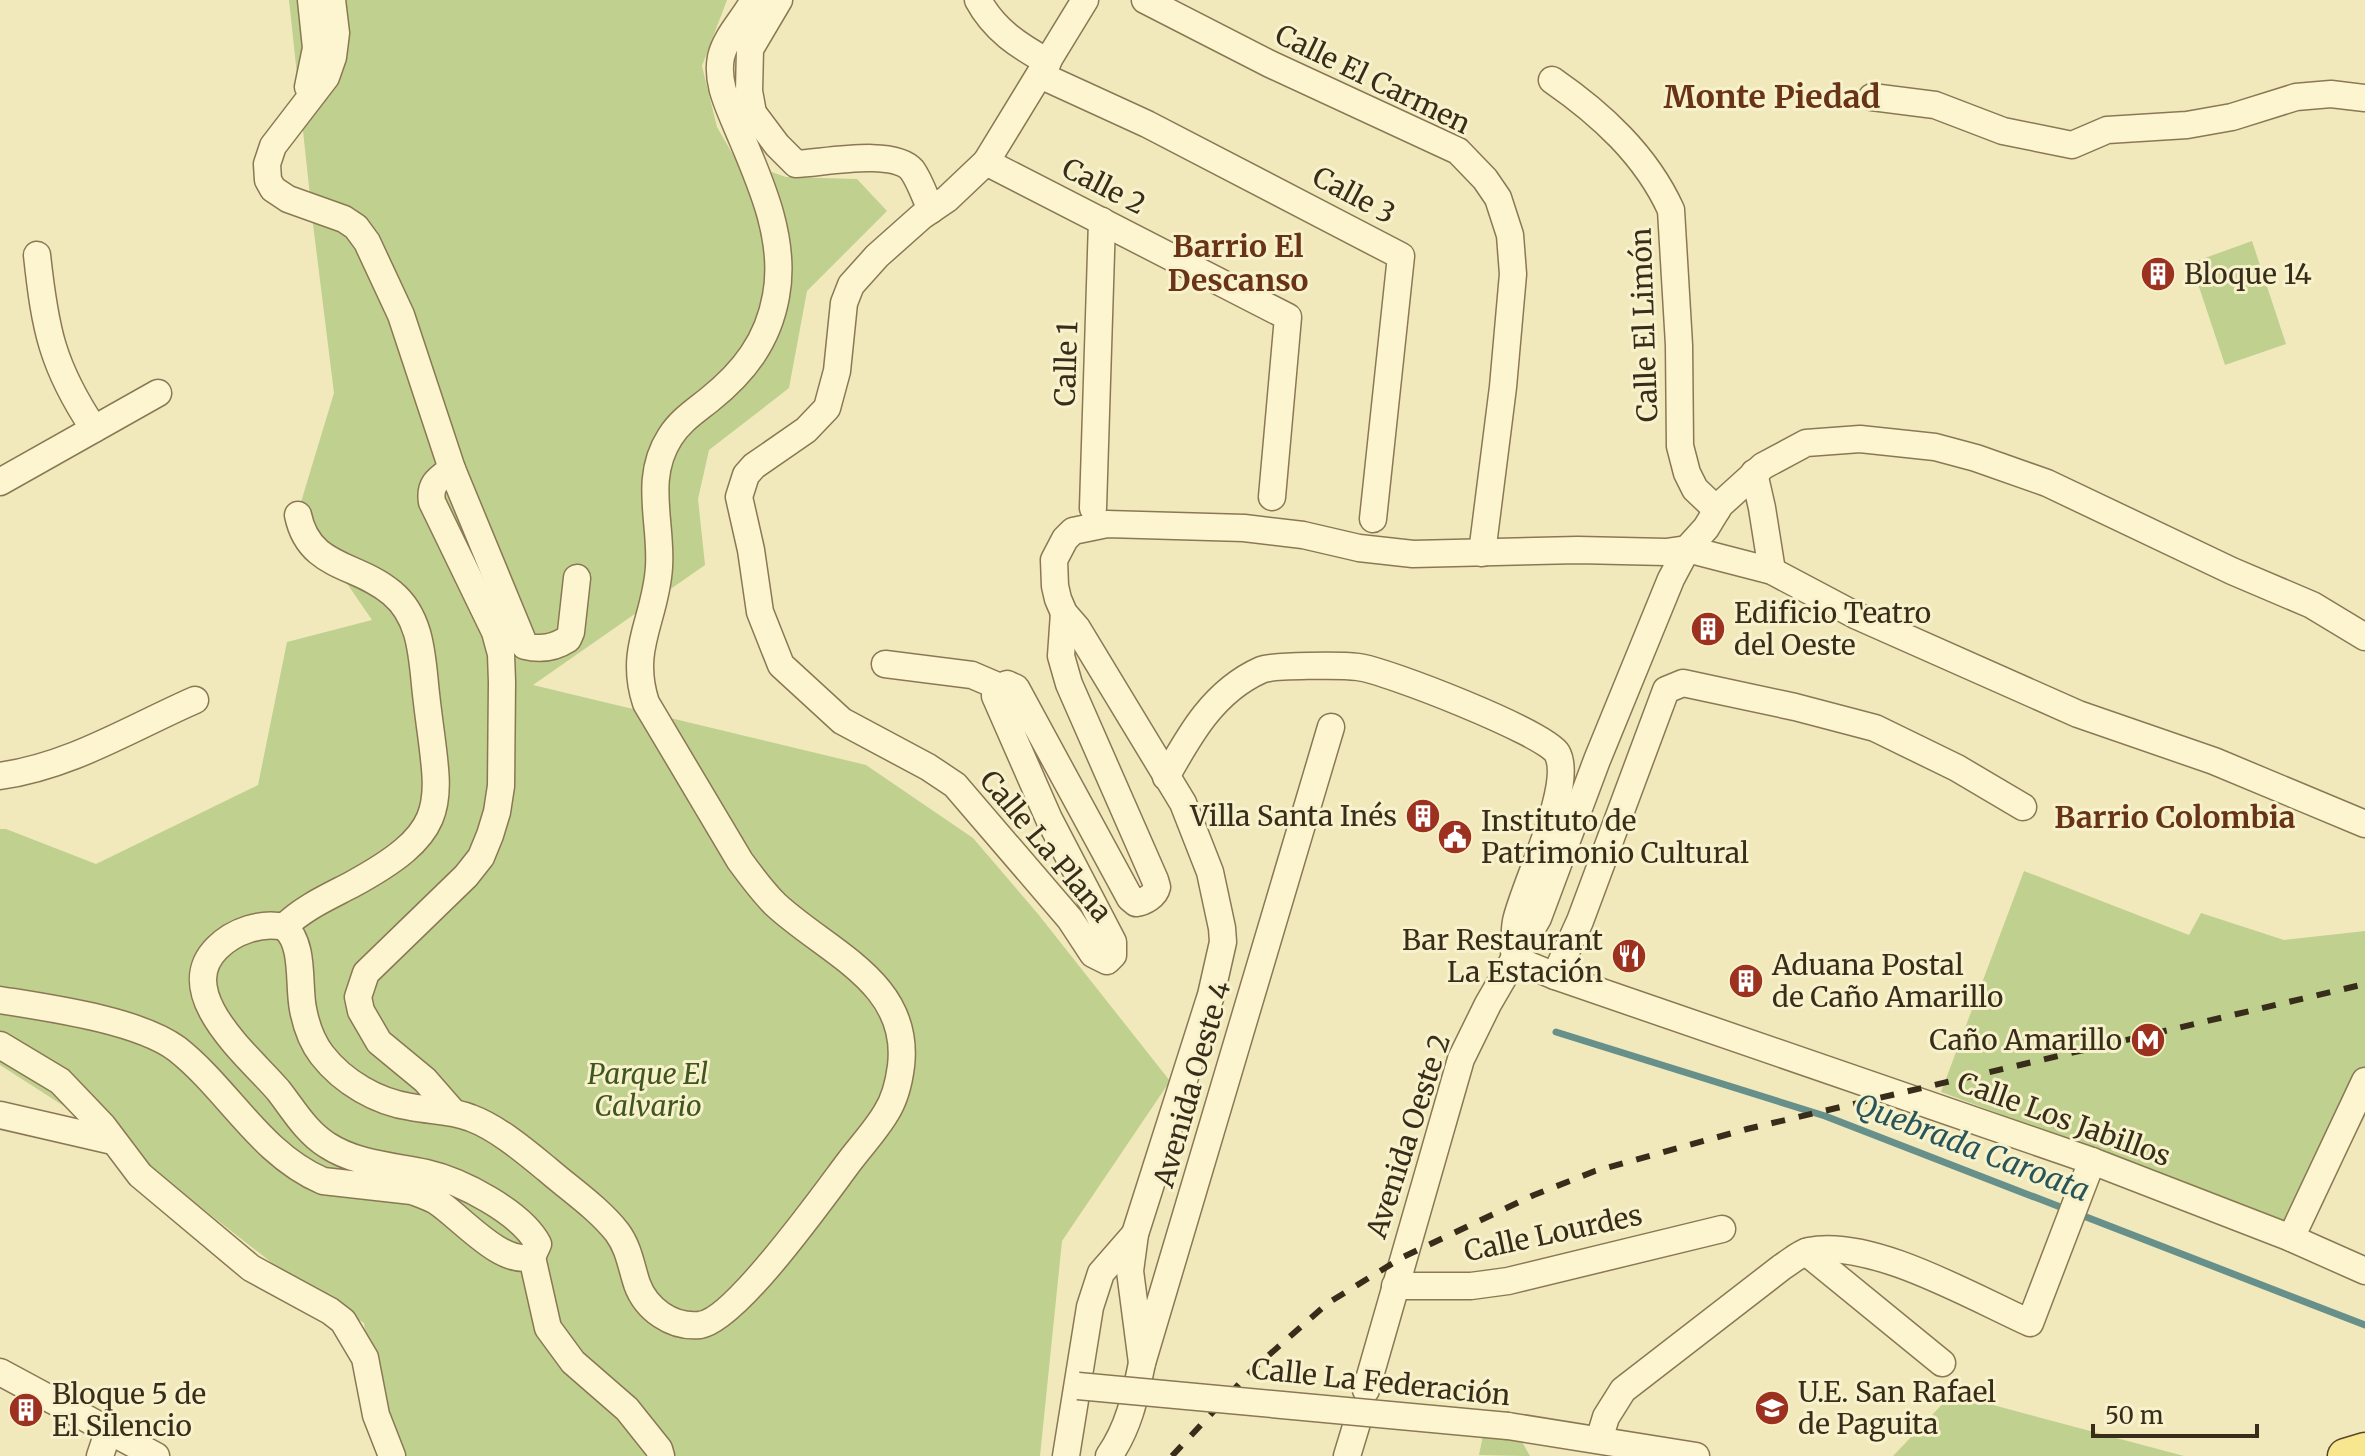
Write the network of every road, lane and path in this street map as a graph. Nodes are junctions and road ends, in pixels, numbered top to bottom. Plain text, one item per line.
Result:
1 (311, 0) edge
2 (332, 0) edge
3 (754, 0) edge
4 (779, 0) edge
5 (978, 0) edge
6 (1085, 0) edge
7 (1145, 0) edge
8 (1044, 69) junction
9 (1552, 80) dead end
10 (1872, 97) dead end
11 (2365, 98) edge
12 (299, 108) junction
13 (986, 162) junction
14 (931, 210) junction
15 (1102, 221) junction
16 (37, 255) dead end
17 (158, 393) dead end
18 (94, 429) junction
19 (452, 469) junction
20 (1754, 473) junction
21 (0, 482) edge
22 (1272, 497) dead end
23 (1093, 508) dead end
24 (1717, 510) junction
25 (298, 515) dead end
26 (1373, 519) dead end
27 (1687, 549) junction
28 (1482, 553) junction
29 (1772, 571) junction
30 (577, 578) dead end
31 (1064, 613) junction
32 (2365, 637) edge
33 (885, 664) dead end
34 (1000, 687) junction
35 (195, 700) dead end
36 (1331, 727) dead end
37 (0, 776) edge
38 (1166, 777) junction
39 (2023, 807) dead end
40 (2365, 824) edge
41 (284, 927) junction
42 (1514, 959) junction
43 (1555, 976) junction
44 (0, 1000) edge
45 (0, 1045) edge
46 (2365, 1081) edge
47 (453, 1112) junction
48 (0, 1115) edge
49 (113, 1141) junction
50 (2092, 1161) junction
51 (1722, 1229) dead end
52 (1135, 1234) junction
53 (2291, 1238) junction
54 (1806, 1252) junction
55 (532, 1257) junction
56 (2365, 1271) edge
57 (1395, 1286) junction
58 (1142, 1363) junction
59 (1942, 1363) dead end
60 (0, 1372) edge
61 (1077, 1386) junction
62 (1366, 1390) dead end
63 (1357, 1423) dead end
64 (1599, 1440) junction
65 (104, 1444) edge
66 (2365, 1450) edge
67 (156, 1456) edge
68 (392, 1456) edge
69 (661, 1456) edge
70 (1066, 1456) edge
71 (1109, 1456) edge
72 (1347, 1456) edge
73 (1696, 1456) edge
74 (2345, 1456) edge

1 - 12 street
2 - 12 street
3 - 47 street
4 - 14 street
5 - 8 street
6 - 8 street, Calle La Plana
7 - 28 street, Calle El Carmen
8 - 13 street, Calle La Plana
8 - 26 street, Calle 3
9 - 24 street, Calle El Limón
10 - 11 street
12 - 19 street
13 - 14 street, Calle La Plana
13 - 15 street, Calle 2
14 - 34 street, Calle La Plana
15 - 22 street, Calle 2
15 - 23 street, Calle 1
16 - 18 street
17 - 18 street
18 - 21 street
19 - 30 street
19 - 47 street
20 - 24 street
20 - 29 street
20 - 32 street
24 - 27 street
25 - 41 street
27 - 28 street
27 - 29 street
27 - 42 street
28 - 31 street
29 - 40 street
31 - 34 street, Calle La Plana
31 - 38 street
33 - 34 street
35 - 37 street
36 - 58 street, Avenida Oeste 4
38 - 42 street, Avenida Oeste 2
38 - 52 street
39 - 43 street
41 - 47 street
41 - 55 street
42 - 43 street, Calle Los Jabillos
42 - 57 street, Avenida Oeste 2
43 - 50 street, Calle Los Jabillos
44 - 55 street
45 - 49 street
46 - 53 street
48 - 49 street
49 - 68 street
50 - 53 street, Calle Los Jabillos
50 - 54 street
51 - 57 street, Calle Lourdes
52 - 58 street
52 - 61 street
53 - 56 street, Calle Los Jabillos
54 - 59 street
54 - 64 street
55 - 69 street
57 - 62 street, Avenida Oeste 2
58 - 71 street, Avenida Oeste 4
60 - 65 street
61 - 64 street, Calle La Federación, bridge
61 - 70 street
63 - 72 street
64 - 73 street, Calle La Federación
65 - 67 street
66 - 74 main road

